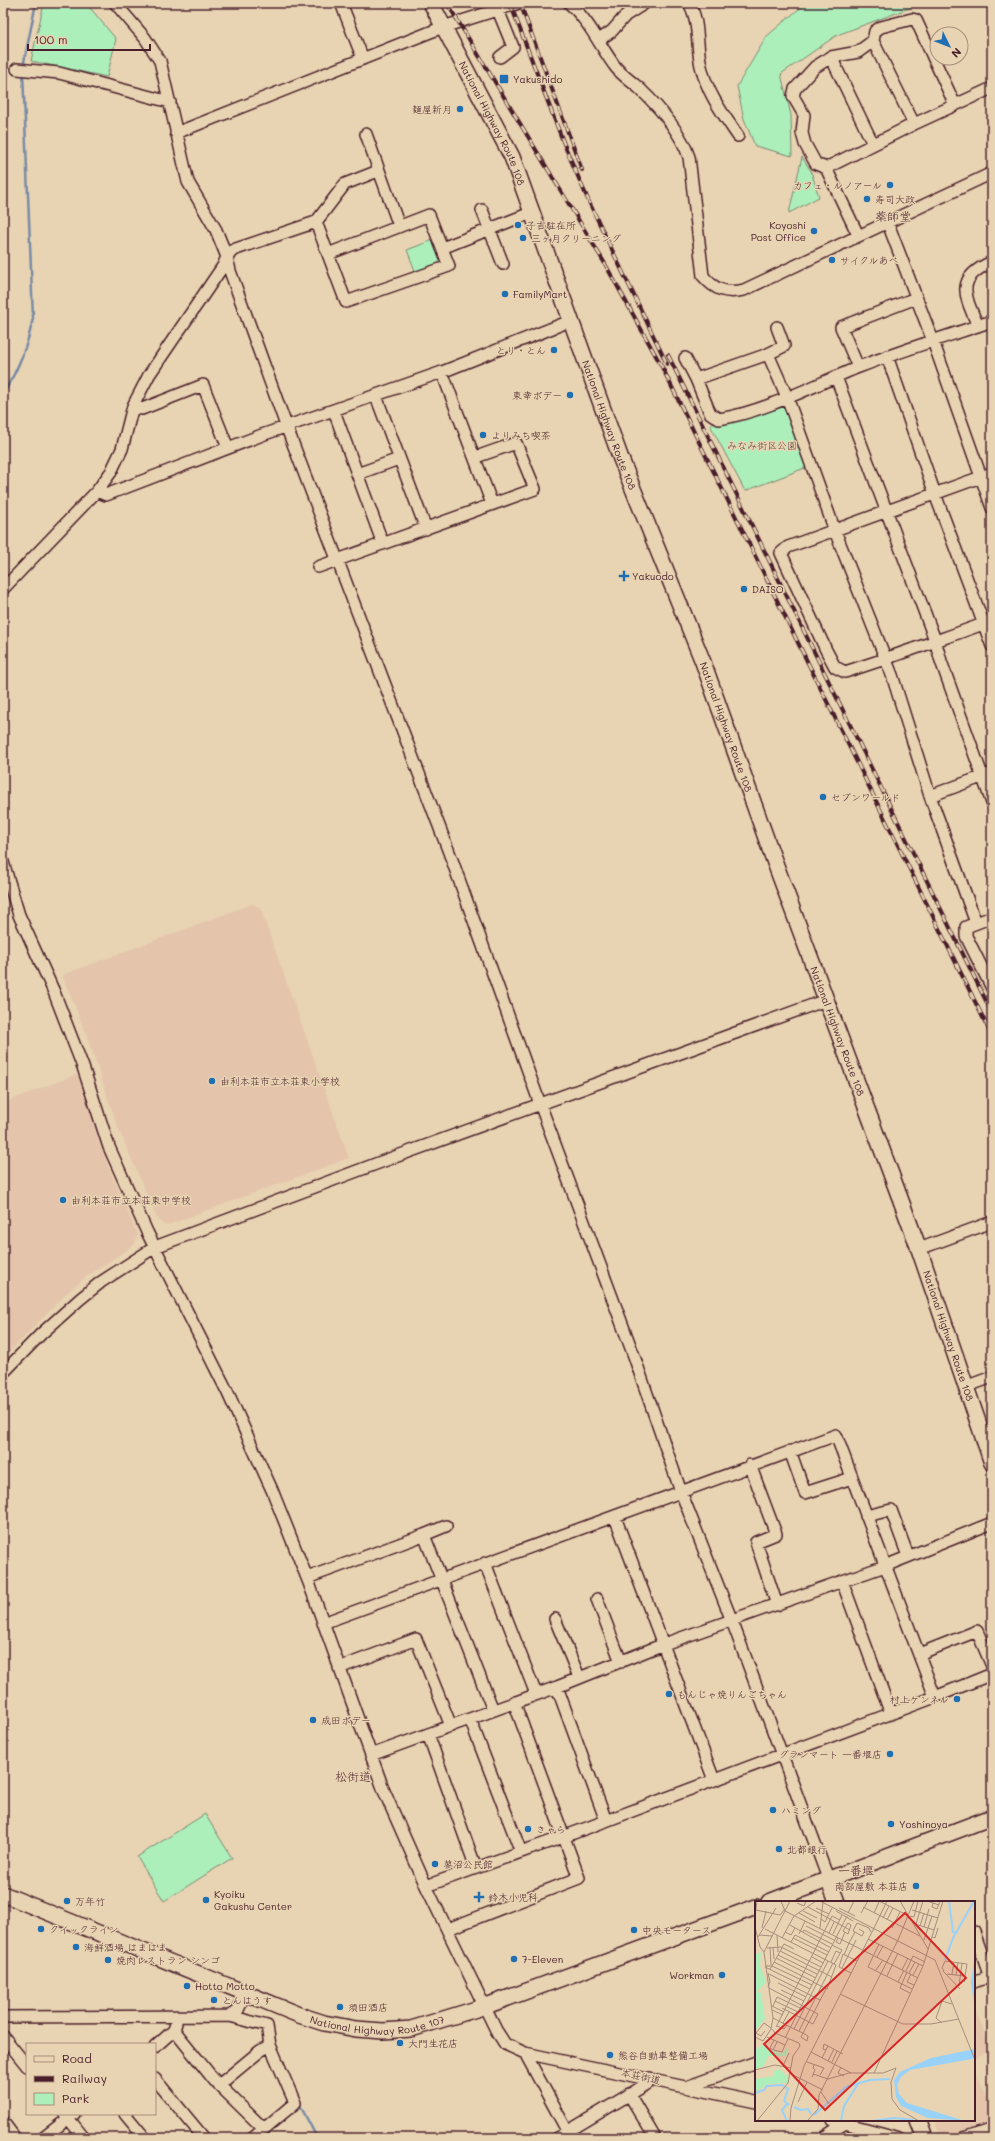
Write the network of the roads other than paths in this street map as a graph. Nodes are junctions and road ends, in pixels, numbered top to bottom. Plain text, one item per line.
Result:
1 (115, 3) edge
2 (341, 3) edge
3 (432, 3) edge
4 (519, 3) edge
5 (569, 3) edge
6 (645, 3) edge
7 (689, 3) edge
8 (498, 10) junction
9 (443, 27) junction
10 (599, 40) junction
11 (873, 41) junction
12 (500, 57) dead end
13 (831, 58) junction
14 (363, 59) junction
15 (17, 70) dead end
16 (992, 88) edge
17 (170, 102) junction
18 (955, 105) junction
19 (914, 124) junction
20 (176, 133) junction
21 (366, 134) dead end
22 (738, 136) dead end
23 (873, 144) junction
24 (826, 168) junction
25 (378, 171) junction
26 (992, 173) edge
27 (482, 210) dead end
28 (533, 212) junction
29 (887, 221) junction
30 (316, 222) junction
31 (399, 226) junction
32 (489, 228) junction
33 (858, 235) junction
34 (442, 248) junction
35 (328, 254) junction
36 (227, 257) junction
37 (992, 262) edge
38 (504, 264) dead end
39 (916, 298) junction
40 (570, 321) junction
41 (992, 321) edge
42 (978, 326) junction
43 (777, 327) dead end
44 (934, 341) junction
45 (768, 354) junction
46 (887, 356) junction
47 (685, 358) dead end
48 (858, 368) junction
49 (442, 372) junction
50 (836, 377) junction
51 (696, 379) junction
52 (376, 396) junction
53 (787, 397) junction
54 (133, 406) junction
55 (334, 411) junction
56 (287, 428) junction
57 (228, 448) junction
58 (476, 457) junction
59 (399, 458) junction
60 (111, 472) junction
61 (992, 473) edge
62 (357, 474) junction
63 (980, 478) junction
64 (123, 488) junction
65 (97, 491) junction
66 (934, 494) junction
67 (492, 504) junction
68 (992, 508) edge
69 (886, 512) junction
70 (426, 529) junction
71 (835, 531) junction
72 (383, 544) junction
73 (338, 561) junction
74 (318, 567) dead end
75 (3, 589) edge
76 (988, 622) edge
77 (935, 640) junction
78 (992, 646) edge
79 (885, 660) junction
80 (987, 775) edge
81 (930, 796) junction
82 (992, 803) edge
83 (3, 862) edge
84 (992, 917) edge
85 (976, 923) junction
86 (992, 988) edge
87 (826, 1000) junction
88 (540, 1104) junction
89 (992, 1222) edge
90 (155, 1247) junction
91 (919, 1249) junction
92 (3, 1373) edge
93 (992, 1377) edge
94 (965, 1387) junction
95 (790, 1451) junction
96 (992, 1463) edge
97 (750, 1465) junction
98 (852, 1478) junction
99 (681, 1492) junction
100 (866, 1516) junction
101 (615, 1517) junction
102 (992, 1523) edge
103 (446, 1526) dead end
104 (424, 1535) junction
105 (908, 1556) junction
106 (485, 1563) junction
107 (885, 1566) junction
108 (307, 1578) junction
109 (442, 1579) junction
110 (842, 1582) junction
111 (597, 1599) dead end
112 (777, 1605) junction
113 (555, 1619) dead end
114 (732, 1621) junction
115 (323, 1623) junction
116 (664, 1644) junction
117 (919, 1654) junction
118 (621, 1662) junction
119 (992, 1666) edge
120 (339, 1668) junction
121 (992, 1674) edge
122 (579, 1677) junction
123 (557, 1687) junction
124 (536, 1694) junction
125 (935, 1697) junction
126 (514, 1702) junction
127 (493, 1710) junction
128 (890, 1714) junction
129 (470, 1719) junction
130 (451, 1726) junction
131 (428, 1734) junction
132 (781, 1754) junction
133 (371, 1755) junction
134 (714, 1780) junction
135 (992, 1817) edge
136 (606, 1821) junction
137 (563, 1837) junction
138 (521, 1852) junction
139 (476, 1868) junction
140 (829, 1881) junction
141 (426, 1886) junction
142 (3, 1894) edge
143 (772, 1901) edge
144 (837, 1901) edge
145 (755, 1907) edge
146 (448, 1929) junction
147 (975, 1935) edge
148 (991, 1978) edge
149 (975, 1982) edge
150 (245, 1994) junction
151 (486, 2006) junction
152 (178, 2015) junction
153 (230, 2016) junction
154 (3, 2017) edge
155 (174, 2030) junction
156 (3, 2036) edge
157 (270, 2045) junction
158 (156, 2046) edge
159 (525, 2053) junction
160 (755, 2062) edge
161 (26, 2065) edge
162 (650, 2078) junction
163 (156, 2080) edge
164 (215, 2081) dead end
165 (688, 2086) junction
166 (630, 2094) junction
167 (755, 2102) edge
168 (126, 2115) edge
169 (69, 2116) edge
170 (837, 2121) edge
171 (918, 2121) edge
172 (3, 2122) edge
173 (845, 2123) junction
174 (992, 2128) edge
175 (264, 2129) junction
176 (569, 2135) edge
177 (15, 2138) edge
178 (43, 2138) edge
179 (84, 2138) edge
180 (145, 2138) edge
181 (204, 2138) edge
182 (253, 2138) edge
183 (557, 2138) edge
184 (655, 2138) edge
185 (823, 2138) edge
186 (900, 2138) edge
187 (924, 2138) edge
188 (964, 2138) edge

1 - 17 street
2 - 14 street
3 - 9 highway, National Highway Route 108
4 - 8 street
5 - 10 street
6 - 10 street
7 - 22 street
8 - 9 street
8 - 12 street
9 - 14 street
9 - 28 highway, National Highway Route 108
10 - 33 street
11 - 13 street
11 - 18 street
11 - 19 street
13 - 23 street
13 - 24 street
14 - 20 street
15 - 17 street
16 - 18 street
17 - 20 street
18 - 19 street
19 - 23 street
20 - 36 street
21 - 25 street
23 - 24 street
24 - 33 street
25 - 30 street
25 - 31 street
26 - 29 street
27 - 32 street
28 - 32 street
28 - 40 highway, National Highway Route 108
29 - 33 street
29 - 39 street
30 - 35 street
30 - 36 street
31 - 34 street
31 - 35 street
32 - 34 street
32 - 38 street
34 - 35 street
36 - 54 street
36 - 56 street
37 - 42 street
39 - 44 street
39 - 48 street
40 - 49 street
40 - 87 highway, National Highway Route 108
41 - 42 street
42 - 44 street
43 - 45 street
44 - 46 street
44 - 63 street
45 - 51 street
45 - 53 street
46 - 48 street
46 - 66 street
47 - 51 street
48 - 50 street
49 - 52 street
49 - 58 street
50 - 53 street
50 - 69 street
51 - 53 street
52 - 55 street
52 - 59 street
53 - 71 street
54 - 57 street
54 - 60 street
55 - 56 street
55 - 62 street
56 - 57 street
56 - 73 street
57 - 64 street
58 - 67 street
58 - 67 street
59 - 62 street
59 - 70 street
60 - 64 street
60 - 65 street
61 - 63 street
62 - 72 street
63 - 66 street
63 - 68 street
64 - 65 street
65 - 75 street
66 - 69 street
66 - 76 street
67 - 70 street
69 - 71 street
69 - 77 street
70 - 72 street
71 - 79 street
71 - 79 street
72 - 73 street
73 - 74 street
73 - 88 street
76 - 77 street
76 - 78 street
77 - 79 street
77 - 80 street
79 - 81 street
80 - 81 street
80 - 82 street
81 - 85 street
83 - 90 street, 本荘街道
84 - 85 street
85 - 86 street
87 - 88 street
87 - 91 highway, National Highway Route 108
88 - 90 street
88 - 99 street
89 - 91 street
90 - 92 street
90 - 108 street, 本荘街道
91 - 94 highway, National Highway Route 108
93 - 94 street
94 - 96 highway, National Highway Route 108
95 - 97 street
95 - 98 street
95 - 98 street
97 - 99 street
97 - 112 street
98 - 100 street
99 - 101 street
99 - 114 street
100 - 105 street
100 - 107 street
101 - 106 street
101 - 116 street
102 - 105 street
103 - 104 street
104 - 108 street
104 - 109 street
105 - 107 street
106 - 109 street
106 - 124 street
107 - 110 street
107 - 117 street
108 - 115 street, 本荘街道
109 - 115 street
109 - 127 street
110 - 112 street
110 - 128 street
111 - 118 street
112 - 114 street
113 - 122 street
114 - 116 street
114 - 132 street
115 - 120 street, 本荘街道
116 - 118 street
116 - 134 street
117 - 119 street
117 - 125 street
118 - 122 street
120 - 130 street
120 - 133 street, 本荘街道
121 - 125 street
122 - 123 street
123 - 124 street
123 - 136 street
124 - 126 street
125 - 128 street
126 - 127 street
126 - 137 street
127 - 129 street
128 - 132 street
129 - 130 street
129 - 138 street
130 - 131 street
131 - 133 street
131 - 139 street
132 - 134 street
132 - 140 street
133 - 141 street, 本荘街道
134 - 136 street
135 - 140 highway
136 - 137 street
137 - 138 street
137 - 146 street
138 - 139 street
139 - 141 street
140 - 143 highway
140 - 144 highway
141 - 146 street, 本荘街道
142 - 150 highway, National Highway Route 107
145 - 151 highway, National Highway Route 107
146 - 151 street, 本荘街道
147 - 148 street
148 - 149 street
150 - 151 highway, National Highway Route 107
150 - 153 street
151 - 159 street, 本荘街道
152 - 153 street
152 - 154 street
152 - 155 street
153 - 157 street
155 - 158 street
155 - 164 street
156 - 161 street
157 - 175 street
157 - 175 street
159 - 162 street, 本荘街道
159 - 176 street
160 - 165 street
162 - 165 street, 本荘街道
162 - 166 street
163 - 181 street
165 - 167 street, 本荘街道
166 - 176 street
166 - 184 street
168 - 180 street
169 - 178 street
169 - 179 street
170 - 173 street
171 - 187 highway
172 - 177 street
173 - 185 street
173 - 186 street
174 - 188 street
175 - 182 street
176 - 183 street

